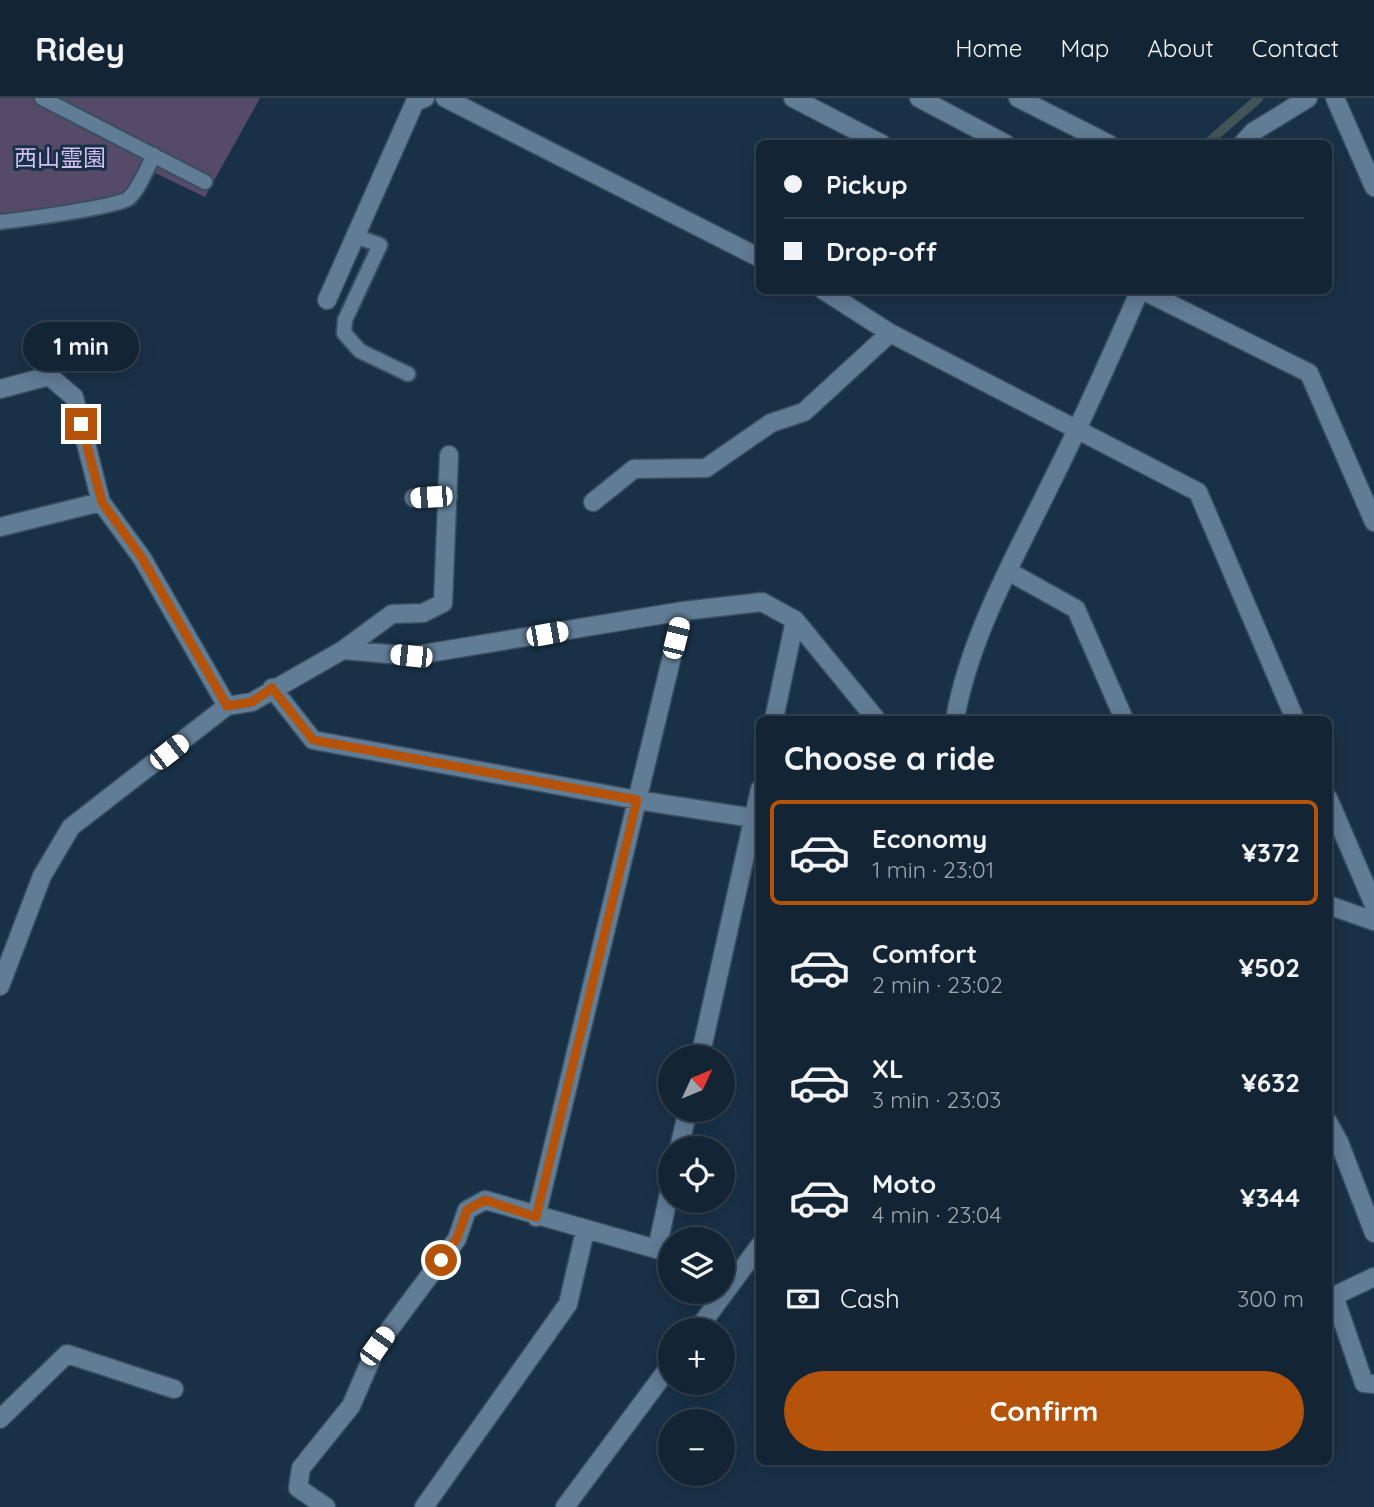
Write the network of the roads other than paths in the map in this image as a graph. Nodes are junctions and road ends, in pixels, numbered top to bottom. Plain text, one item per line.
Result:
1 (42, 98) edge
2 (425, 98) edge
3 (445, 98) edge
4 (793, 98) edge
5 (919, 98) edge
6 (1018, 98) edge
7 (1308, 98) edge
8 (1335, 98) edge
9 (875, 140) edge
10 (998, 140) edge
11 (1101, 140) edge
12 (1246, 140) edge
13 (154, 155) junction
14 (205, 182) dead end
15 (1374, 187) edge
16 (0, 222) edge
17 (355, 236) junction
18 (756, 256) edge
19 (834, 294) edge
20 (1139, 294) edge
21 (1149, 294) edge
22 (327, 300) dead end
23 (890, 334) junction
24 (408, 374) dead end
25 (0, 389) edge
26 (1077, 431) junction
27 (449, 455) dead end
28 (447, 496) junction
29 (414, 498) dead end
30 (102, 502) junction
31 (593, 502) dead end
32 (1374, 522) edge
33 (0, 527) edge
34 (1008, 571) junction
35 (683, 611) junction
36 (795, 620) junction
37 (343, 650) junction
38 (272, 688) junction
39 (227, 706) junction
40 (775, 716) edge
41 (874, 716) edge
42 (956, 716) edge
43 (1123, 716) edge
44 (1294, 716) edge
45 (637, 800) junction
46 (1332, 807) edge
47 (756, 818) edge
48 (756, 822) edge
49 (1374, 905) edge
50 (1332, 906) edge
51 (1374, 921) edge
52 (0, 986) edge
53 (703, 1045) edge
54 (1332, 1129) edge
55 (536, 1217) junction
56 (586, 1231) junction
57 (1374, 1233) edge
58 (658, 1249) edge
59 (756, 1249) edge
60 (735, 1269) edge
61 (1374, 1277) edge
62 (658, 1382) edge
63 (1374, 1384) edge
64 (174, 1390) dead end
65 (0, 1419) edge
66 (326, 1507) edge
67 (424, 1507) edge
68 (565, 1507) edge

1 - 13 lane
2 - 17 street
3 - 18 street
4 - 9 street
5 - 10 street
6 - 11 street
7 - 12 street
8 - 15 street
13 - 14 lane
13 - 16 lane
17 - 22 street
17 - 24 lane
19 - 23 street
20 - 26 street
21 - 32 street
23 - 26 street
23 - 31 street
25 - 30 street
26 - 34 street
26 - 44 street
27 - 28 street
28 - 29 street
28 - 37 street
30 - 33 street
30 - 39 street
34 - 42 street
34 - 43 street
35 - 36 street
35 - 37 street
35 - 45 street
36 - 40 street
36 - 41 street
37 - 38 street
38 - 39 street
38 - 45 street
39 - 52 street
45 - 47 street
45 - 55 street
46 - 49 street
48 - 53 street
50 - 51 street
54 - 57 street
55 - 56 street
55 - 66 street
56 - 58 street
56 - 67 street
59 - 60 street
61 - 63 street
62 - 68 street
64 - 65 street

